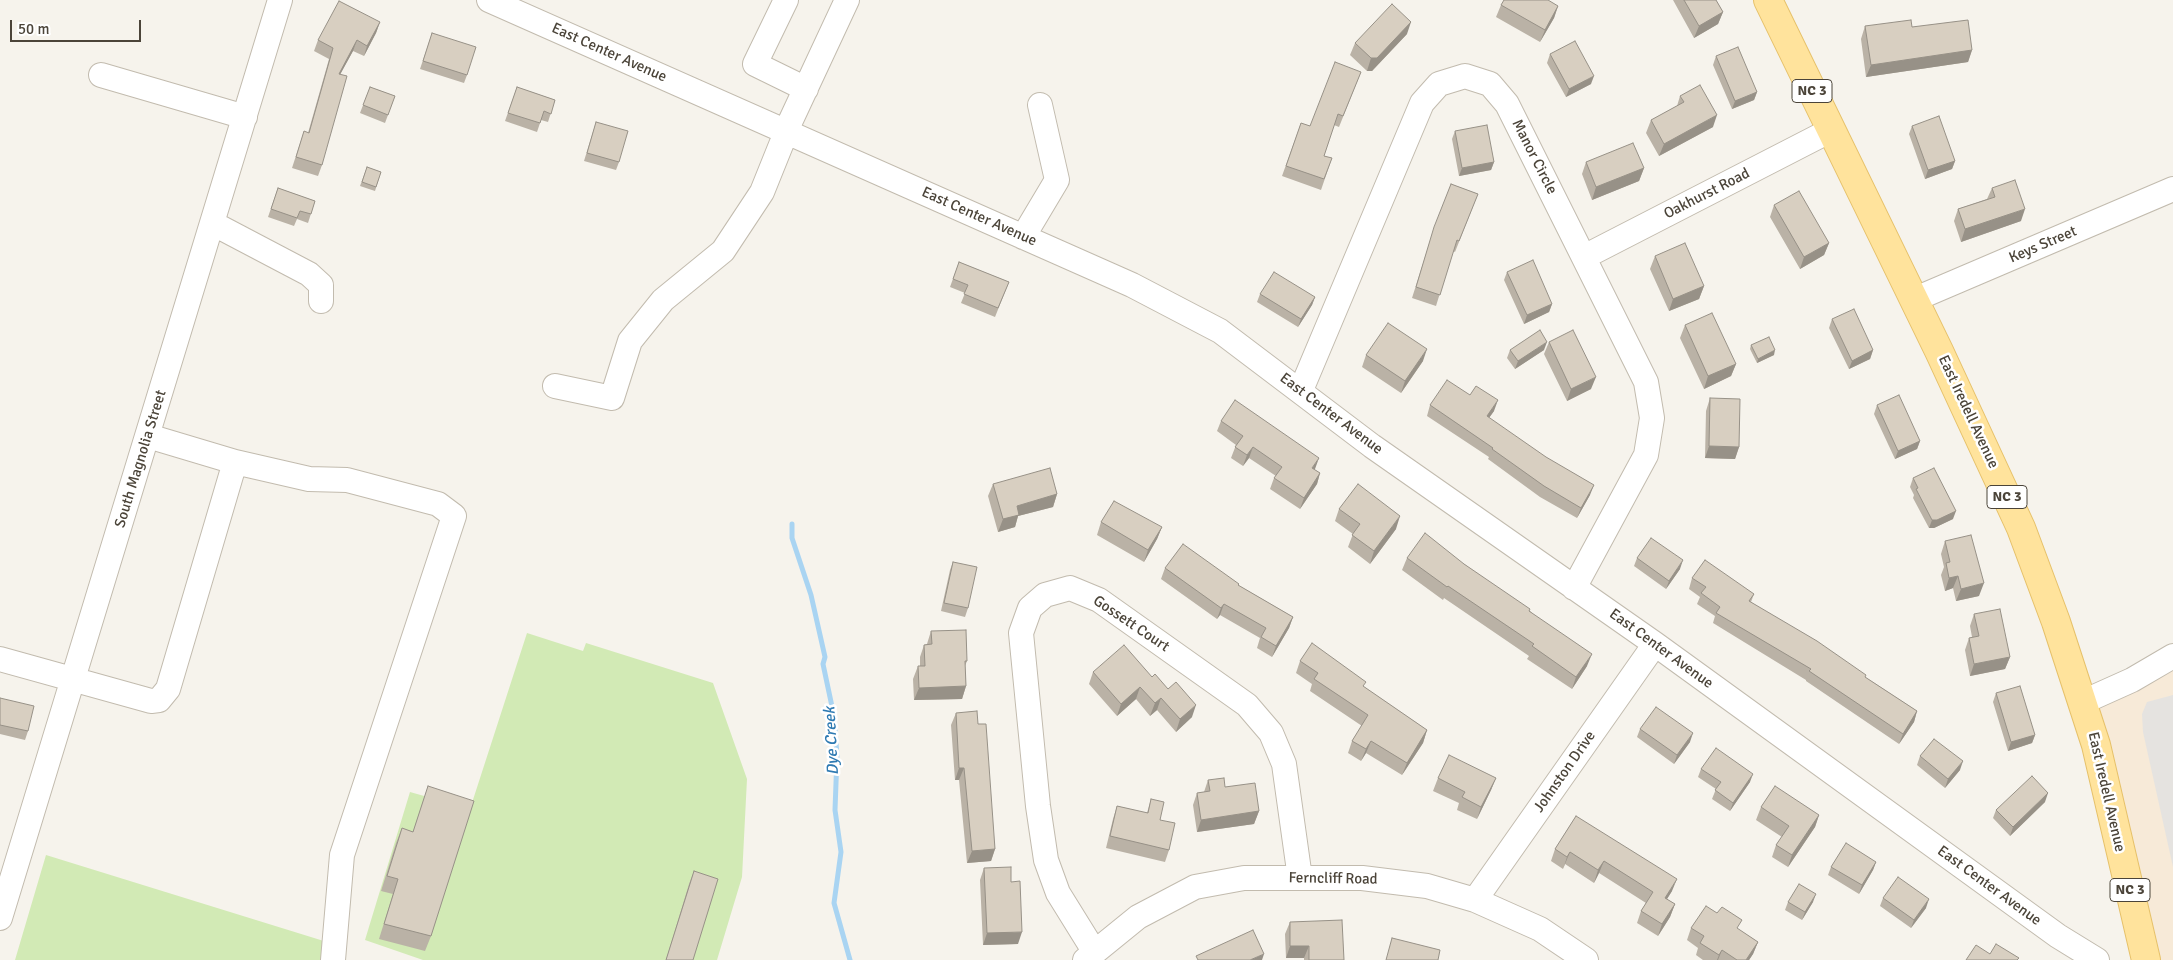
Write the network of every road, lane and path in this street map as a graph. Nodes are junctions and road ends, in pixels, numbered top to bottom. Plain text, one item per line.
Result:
1 (280, 0) edge
2 (489, 0) edge
3 (786, 0) edge
4 (847, 0) edge
5 (1768, 0) edge
6 (101, 74) dead end
7 (806, 89) junction
8 (1040, 105) dead end
9 (245, 117) junction
10 (1831, 130) junction
11 (787, 132) junction
12 (2173, 189) edge
13 (212, 224) junction
14 (1024, 237) junction
15 (1584, 257) junction
16 (1913, 300) junction
17 (321, 301) dead end
18 (555, 386) dead end
19 (1300, 390) junction
20 (148, 436) junction
21 (235, 462) junction
22 (1574, 588) junction
23 (1655, 644) junction
24 (2173, 656) edge
25 (0, 659) edge
26 (74, 680) junction
27 (2083, 702) junction
28 (1300, 878) junction
29 (1475, 900) junction
30 (0, 918) edge
31 (1090, 955) edge
32 (333, 960) edge
33 (1586, 960) edge
34 (2097, 960) edge
35 (2146, 960) edge

1 - 9 street, South Magnolia Street
2 - 11 street, East Center Avenue
3 - 7 street
4 - 7 street
5 - 10 main road, East Iredell Avenue / NC 3
6 - 9 street
7 - 11 street
8 - 14 street
9 - 13 street, South Magnolia Street
10 - 15 street, Oakhurst Road
10 - 16 main road, East Iredell Avenue / NC 3
11 - 14 street, East Center Avenue
11 - 18 street
12 - 16 street, Keys Street
13 - 17 street
13 - 20 street, South Magnolia Street
14 - 19 street, East Center Avenue
15 - 19 street, Manor Circle
15 - 22 street, Manor Circle
16 - 27 main road, East Iredell Avenue / NC 3
19 - 22 street, East Center Avenue
20 - 21 street
20 - 26 street, South Magnolia Street
21 - 26 street
21 - 32 street
22 - 23 street, East Center Avenue
23 - 29 street, Johnston Drive
23 - 34 street, East Center Avenue
24 - 27 street
25 - 26 street
26 - 30 street, South Magnolia Street
27 - 35 main road, East Iredell Avenue / NC 3
28 - 29 street, Ferncliff Road
28 - 31 street, Ferncliff Road
28 - 31 street, Gossett Court
29 - 33 street, Ferncliff Road

